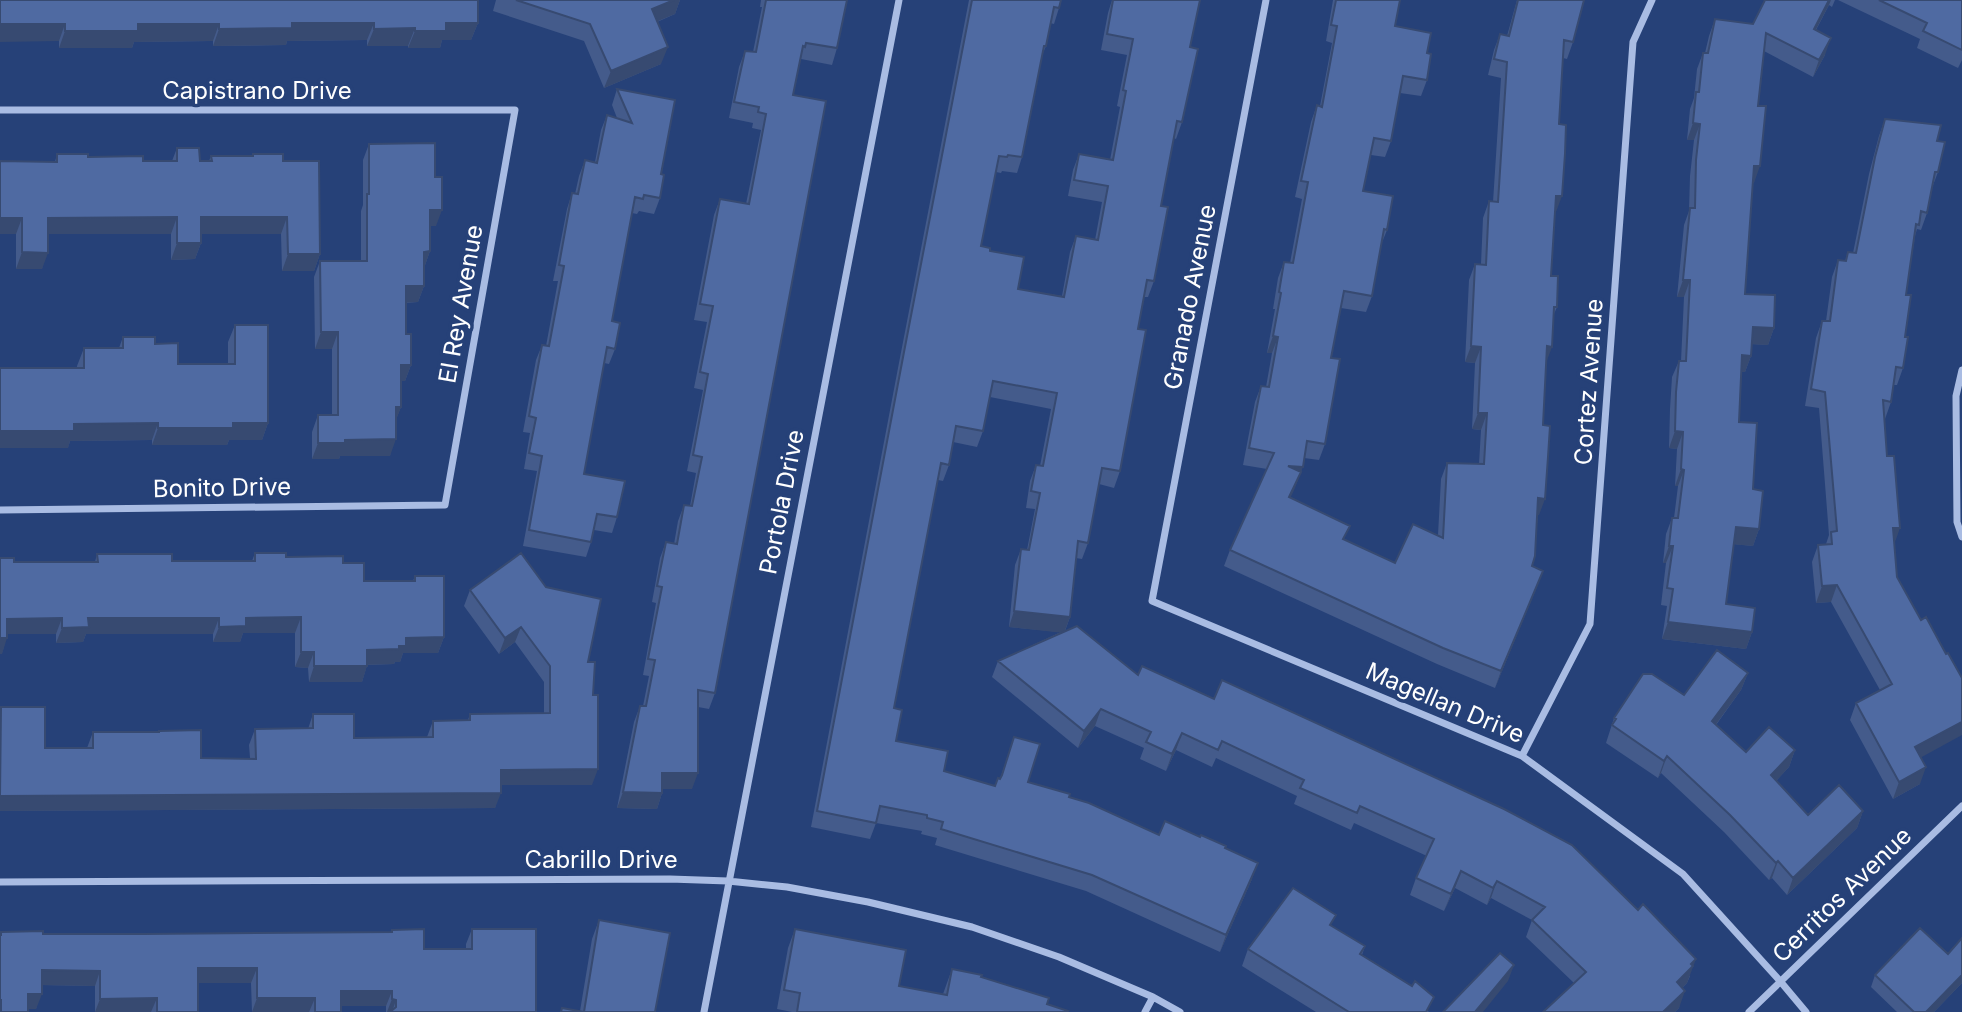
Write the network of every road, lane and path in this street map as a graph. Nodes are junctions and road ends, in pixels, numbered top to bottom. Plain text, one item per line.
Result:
1 (899, 0) edge
2 (1266, 0) edge
3 (1652, 0) edge
4 (0, 110) edge
5 (515, 110) joint
6 (1962, 369) edge
7 (445, 505) joint
8 (0, 510) edge
9 (1962, 537) edge
10 (1152, 601) joint
11 (1522, 756) junction
12 (1962, 806) edge
13 (728, 881) junction
14 (0, 882) edge
15 (1780, 981) junction
16 (1153, 997) junction
17 (704, 1012) edge
18 (1145, 1012) edge
19 (1180, 1012) edge
20 (1749, 1012) edge
21 (1806, 1012) edge

1 - 13 street, Portola Drive
2 - 10 street, Granado Avenue
3 - 11 street, Cortez Avenue
4 - 5 street, Capistrano Drive
5 - 7 street, El Rey Avenue
6 - 9 street
7 - 8 street, Bonito Drive
10 - 11 street, Magellan Drive
11 - 15 street, Magellan Drive
12 - 15 street, Cerritos Avenue
13 - 14 street, Cabrillo Drive
13 - 16 street, Cabrillo Drive
13 - 17 street, Portola Drive
15 - 20 street, Cerritos Avenue
15 - 21 street, Magellan Drive
16 - 18 street
16 - 19 street, Cabrillo Drive

